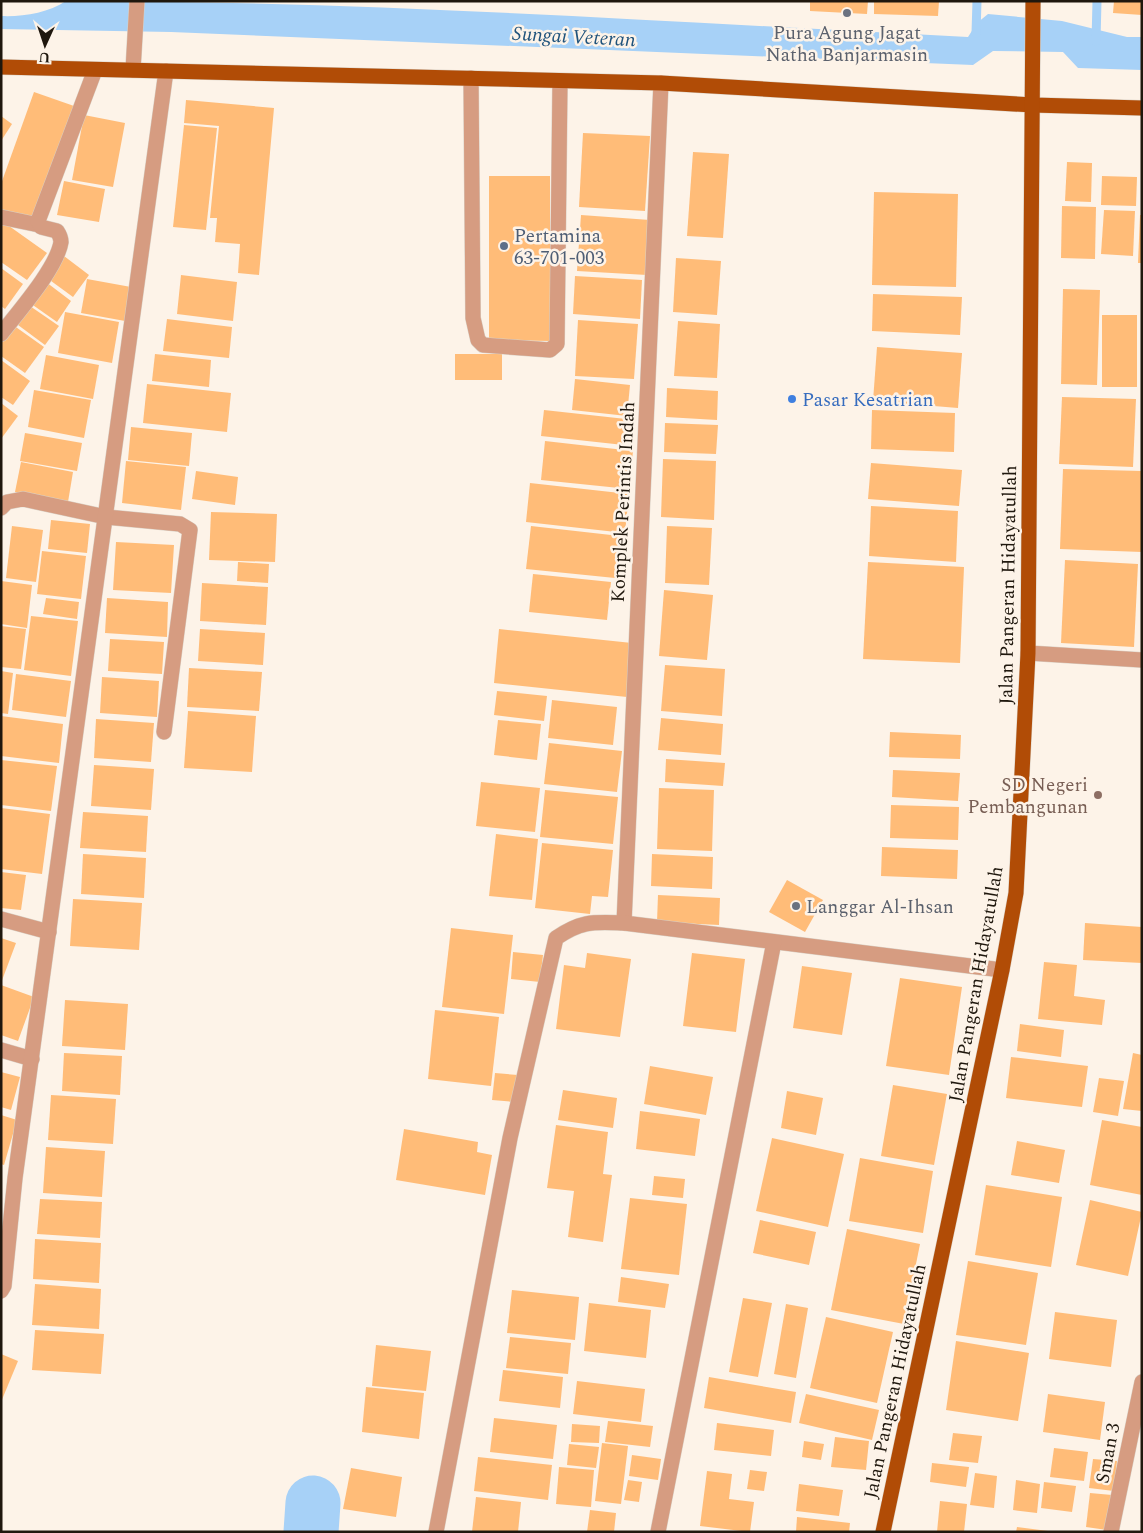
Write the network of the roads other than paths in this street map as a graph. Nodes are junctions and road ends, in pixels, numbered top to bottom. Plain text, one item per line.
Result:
1 (137, 1) edge
2 (1033, 4) edge
3 (1, 67) edge
4 (95, 70) junction
5 (133, 70) junction
6 (166, 71) junction
7 (471, 78) junction
8 (560, 81) junction
9 (661, 83) junction
10 (1033, 105) junction
11 (1142, 108) edge
12 (1, 217) edge
13 (38, 225) junction
14 (1, 334) edge
15 (1, 508) edge
16 (106, 517) junction
17 (1028, 653) junction
18 (1142, 660) edge
19 (164, 732) dead end
20 (1, 919) edge
21 (624, 923) junction
22 (49, 932) junction
23 (774, 942) junction
24 (1002, 970) junction
25 (1, 1050) edge
26 (32, 1059) junction
27 (8, 1176) edge
28 (1, 1291) edge
29 (1142, 1382) edge
30 (436, 1532) edge
31 (658, 1532) edge
32 (883, 1532) edge
33 (1111, 1532) edge

1 - 5 street
2 - 10 main road, Jalan Pangeran Hidayatullah
3 - 4 main road
4 - 5 main road
4 - 13 street
5 - 6 main road
6 - 7 main road
6 - 16 street
7 - 8 main road
7 - 8 street
8 - 9 main road
9 - 10 main road
9 - 21 street, Komplek Perintis Indah
10 - 11 main road
10 - 17 main road, Jalan Pangeran Hidayatullah
12 - 13 street
13 - 14 street
15 - 16 street
16 - 19 street
16 - 22 street
17 - 18 street
17 - 24 main road, Jalan Pangeran Hidayatullah
20 - 22 street
21 - 23 street
21 - 30 street
22 - 26 street
23 - 24 street
23 - 31 street
24 - 32 main road, Jalan Pangeran Hidayatullah
25 - 26 street
26 - 27 street
27 - 28 street
29 - 33 street, Sman 3

